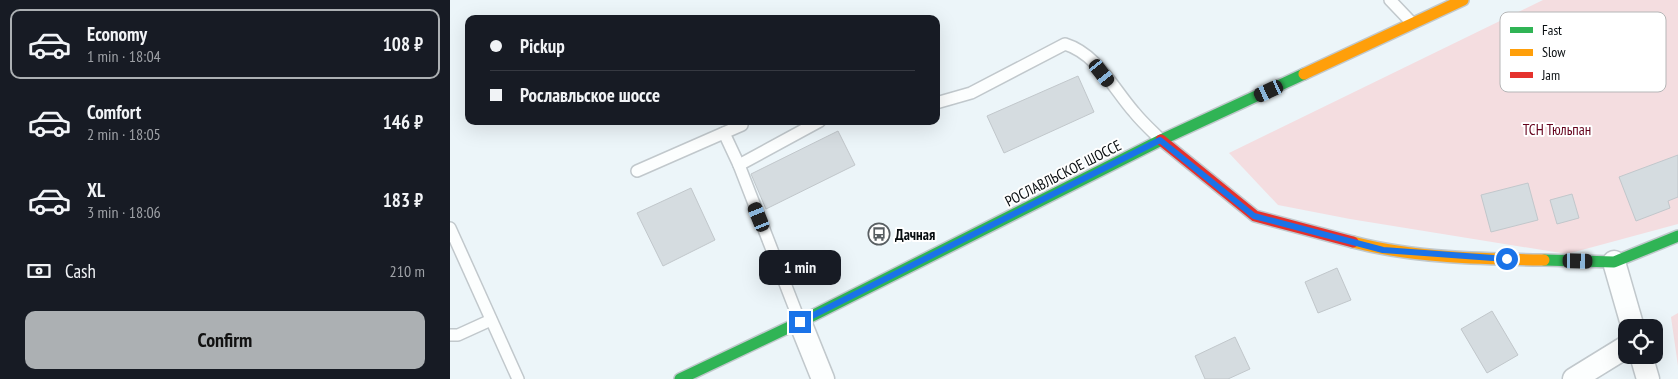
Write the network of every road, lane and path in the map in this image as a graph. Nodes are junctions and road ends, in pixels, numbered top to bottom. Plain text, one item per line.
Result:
1 (1390, 0) edge
2 (1463, 0) edge
3 (1413, 24) junction
4 (940, 103) edge
5 (742, 125) dead end
6 (813, 125) edge
7 (724, 133) junction
8 (1160, 140) junction
9 (739, 165) junction
10 (637, 171) dead end
11 (450, 228) edge
12 (1678, 236) edge
13 (1614, 262) junction
14 (1630, 319) edge
15 (491, 320) junction
16 (800, 322) junction
17 (450, 335) edge
18 (1618, 352) edge
19 (1644, 364) edge
20 (518, 379) edge
21 (680, 379) edge
22 (823, 379) edge
23 (1574, 379) edge
24 (1648, 379) edge

1 - 3 lane
2 - 3 main road, РОСЛАВЛЬСКОЕ ШОССЕ
3 - 8 main road, РОСЛАВЛЬСКОЕ ШОССЕ
4 - 8 lane
5 - 7 lane
6 - 9 lane
7 - 9 lane
7 - 10 lane
8 - 13 main road
8 - 16 main road, РОСЛАВЛЬСКОЕ ШОССЕ
9 - 16 lane
11 - 15 lane
12 - 13 main road
13 - 14 street
15 - 17 lane
15 - 20 lane
16 - 21 main road, РОСЛАВЛЬСКОЕ ШОССЕ
16 - 22 street
18 - 23 street
19 - 24 street

